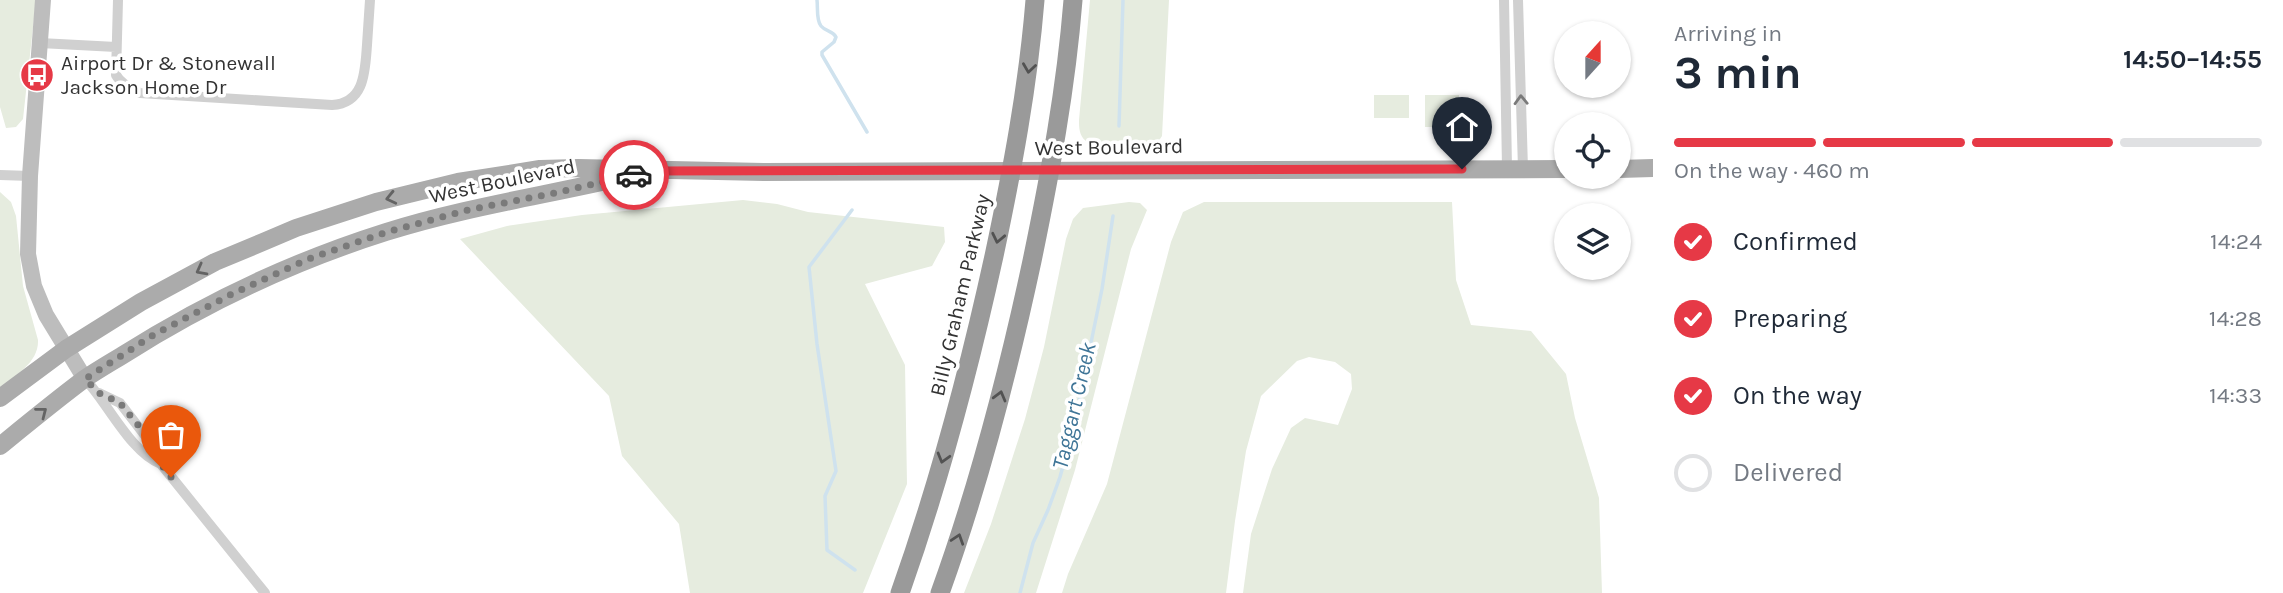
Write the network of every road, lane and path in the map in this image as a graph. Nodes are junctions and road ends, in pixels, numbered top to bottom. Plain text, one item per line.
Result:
1 (43, 0) edge
2 (118, 0) edge
3 (370, 0) edge
4 (1035, 0) edge
5 (1073, 0) edge
6 (1504, 0) edge
7 (1518, 0) edge
8 (40, 43) junction
9 (116, 47) junction
10 (1515, 168) junction
11 (1653, 168) edge
12 (1554, 169) edge
13 (1631, 169) edge
14 (1051, 170) junction
15 (652, 171) junction
16 (1013, 171) junction
17 (0, 175) edge
18 (30, 176) junction
19 (66, 349) junction
20 (85, 379) junction
21 (0, 398) edge
22 (0, 446) edge
23 (265, 593) edge
24 (900, 593) edge
25 (940, 593) edge

1 - 8 street
2 - 9 street
3 - 9 street
4 -> 16 highway, Billy Graham Parkway
5 - 14 highway
6 - 10 street
10 -> 7 street
8 - 9 street
8 - 18 street
10 - 12 main road, West Boulevard
10 - 14 main road, West Boulevard
11 - 13 main road
14 - 16 main road, West Boulevard
25 -> 14 highway
15 - 16 main road, West Boulevard
15 -> 19 main road, West Boulevard
15 - 20 main road, West Boulevard
16 -> 24 highway, Billy Graham Parkway
17 - 18 street
18 - 19 street
19 - 20 street
19 - 21 main road, West Boulevard
22 -> 20 main road, West Boulevard
20 - 23 street

